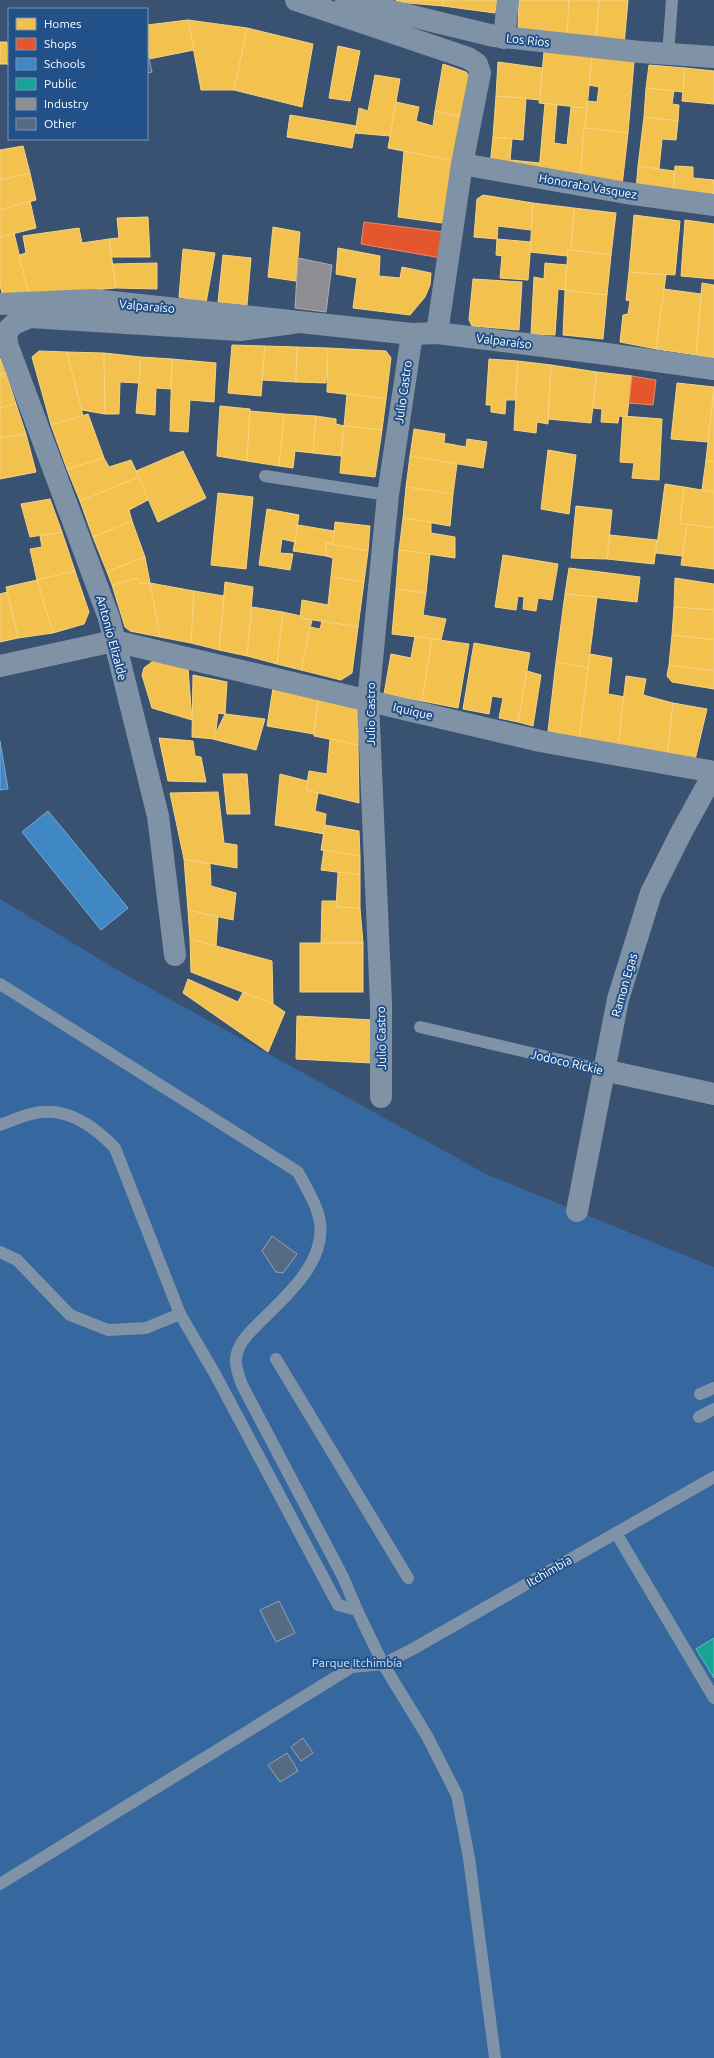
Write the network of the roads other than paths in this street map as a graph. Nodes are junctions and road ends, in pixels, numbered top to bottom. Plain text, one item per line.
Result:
1 (296, 0) edge
2 (346, 0) edge
3 (508, 0) edge
4 (672, 0) edge
5 (504, 38) junction
6 (668, 54) junction
7 (714, 57) edge
8 (462, 164) junction
9 (714, 205) edge
10 (0, 304) edge
11 (293, 323) junction
12 (6, 332) joint
13 (437, 333) junction
14 (412, 334) junction
15 (714, 369) edge
16 (265, 476) dead end
17 (388, 495) junction
18 (114, 641) junction
19 (0, 666) edge
20 (368, 701) junction
21 (714, 773) edge
22 (175, 955) dead end
23 (0, 984) edge
24 (420, 1027) dead end
25 (603, 1070) junction
26 (714, 1094) edge
27 (381, 1097) dead end
28 (0, 1125) edge
29 (577, 1211) dead end
30 (0, 1252) edge
31 (180, 1314) junction
32 (276, 1359) dead end
33 (714, 1388) edge
34 (700, 1394) dead end
35 (714, 1409) edge
36 (699, 1417) dead end
37 (714, 1477) edge
38 (616, 1533) junction
39 (408, 1578) dead end
40 (357, 1610) junction
41 (382, 1664) junction
42 (714, 1698) edge
43 (0, 1884) edge
44 (495, 2058) edge

1 - 8 street
2 - 5 street, Los Rios
3 - 5 street
4 - 6 lane
5 - 6 street, Los Rios
6 - 7 street, Los Rios
8 - 9 street, Honorato Vasquez
8 - 13 street
10 - 11 street, Valparaíso
11 - 12 street, Valparaíso
11 - 14 street, Valparaíso
12 - 18 street, Antonio Elizalde
13 - 14 street, Valparaíso
13 - 15 street, Valparaíso
14 - 17 street, Julio Castro
16 - 17 lane
17 - 20 street, Julio Castro
18 - 19 street
18 - 20 street, Iquique
18 - 22 street, Antonio Elizalde
20 - 21 street, Iquique
20 - 27 street, Julio Castro
21 - 25 street, Ramon Egas
23 - 40 lane
24 - 25 lane, Jodoco Rickie
25 - 26 street, Jodoco Rickie
25 - 29 street, Ramon Egas
28 - 31 lane
30 - 31 lane
31 - 40 lane
32 - 39 lane
33 - 34 lane
35 - 36 lane
37 - 38 lane, Itchimbia
38 - 41 lane, Itchimbia
38 - 42 lane
40 - 41 lane
41 - 43 lane
41 - 44 lane

